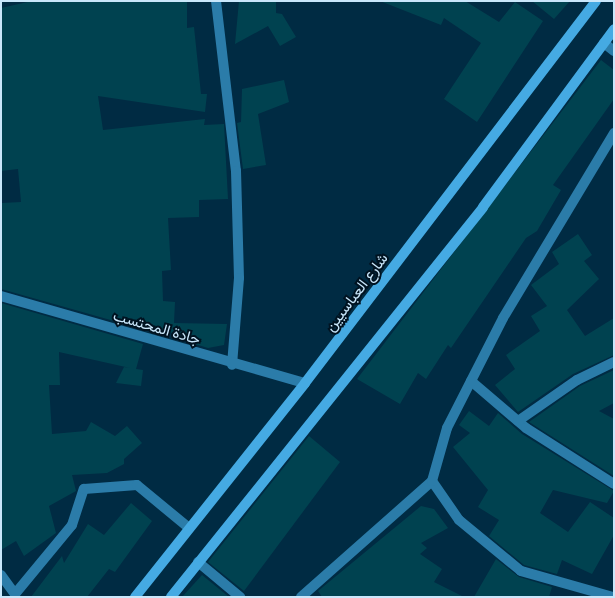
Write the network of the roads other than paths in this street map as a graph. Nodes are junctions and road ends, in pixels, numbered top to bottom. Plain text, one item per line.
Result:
1 (216, 1) edge
2 (596, 1) edge
3 (614, 29) edge
4 (604, 43) junction
5 (614, 51) edge
6 (614, 133) edge
7 (1, 296) edge
8 (614, 362) edge
9 (232, 365) junction
10 (471, 381) junction
11 (305, 383) junction
12 (518, 421) junction
13 (432, 481) junction
14 (614, 484) edge
15 (189, 528) junction
16 (198, 562) junction
17 (1, 575) edge
18 (135, 597) edge
19 (171, 597) edge
20 (240, 597) edge
21 (301, 597) edge
22 (613, 597) edge

1 - 9 street
2 - 11 main road, شارع العباسيين
3 - 4 main road
4 - 5 street
4 - 16 main road
6 - 10 street
7 - 9 street, جادة المحتسب
8 - 12 street
9 - 11 street, جادة المحتسب
10 - 12 street
10 - 13 street
11 - 15 main road, شارع العباسيين
12 - 14 street
13 - 21 street
13 - 22 street
15 - 17 street
15 - 18 main road, شارع العباسيين
16 - 19 main road
16 - 20 street

